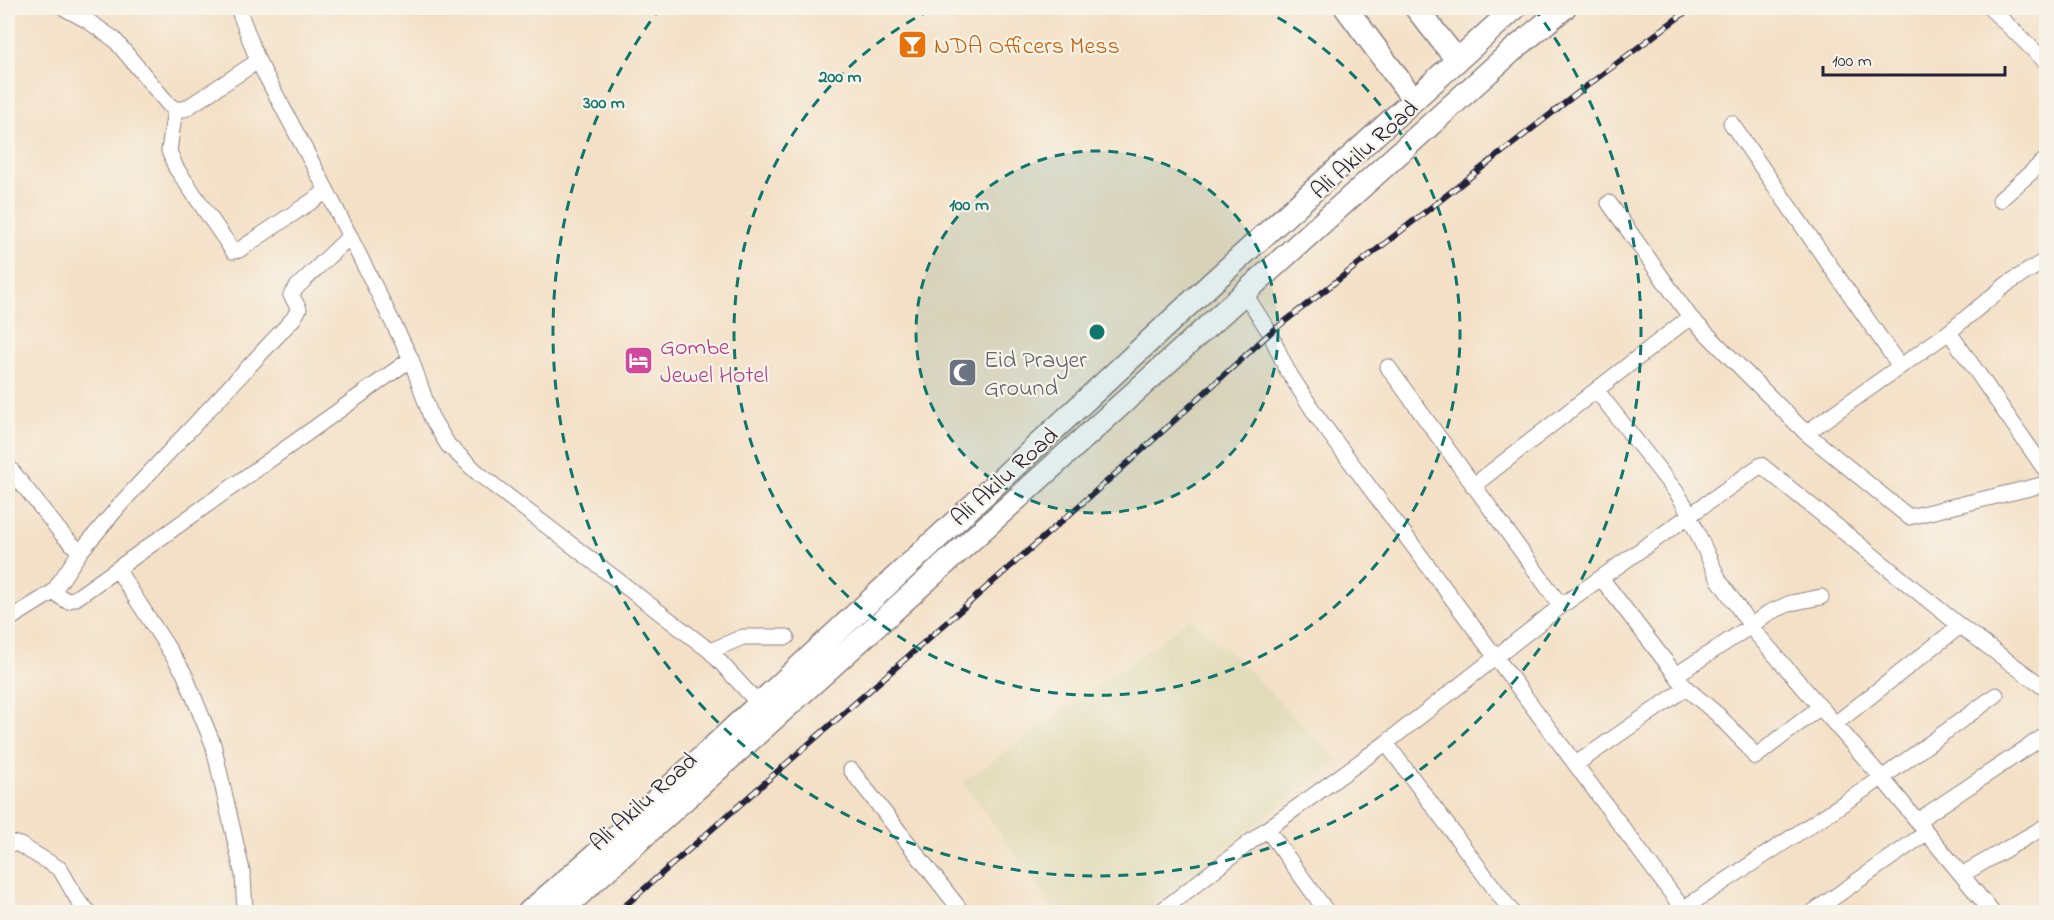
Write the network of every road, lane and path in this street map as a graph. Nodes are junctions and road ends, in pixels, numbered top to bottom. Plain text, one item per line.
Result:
1 (64, 8) edge
2 (238, 8) edge
3 (1346, 8) edge
4 (1416, 8) edge
5 (1515, 8) edge
6 (1564, 8) edge
7 (1990, 8) edge
8 (1458, 60) junction
9 (258, 61) junction
10 (2046, 62) edge
11 (1414, 100) junction
12 (175, 109) junction
13 (1731, 123) dead end
14 (2046, 159) edge
15 (327, 191) junction
16 (2000, 200) dead end
17 (1609, 203) dead end
18 (350, 236) junction
19 (2040, 264) edge
20 (1245, 294) junction
21 (1690, 317) junction
22 (1949, 332) junction
23 (411, 359) junction
24 (1899, 365) junction
25 (1388, 367) dead end
26 (1597, 391) junction
27 (1806, 433) junction
28 (8, 466) edge
29 (2046, 471) edge
30 (2046, 484) edge
31 (1473, 486) junction
32 (1690, 517) junction
33 (80, 552) junction
34 (117, 569) junction
35 (1600, 578) junction
36 (53, 592) junction
37 (1821, 597) dead end
38 (1561, 606) junction
39 (8, 620) edge
40 (1751, 626) junction
41 (1960, 626) junction
42 (787, 637) dead end
43 (710, 651) junction
44 (1496, 656) junction
45 (1676, 675) junction
46 (1686, 688) junction
47 (2046, 688) edge
48 (1996, 696) dead end
49 (758, 703) junction
50 (1820, 707) junction
51 (1835, 724) junction
52 (2046, 735) edge
53 (1386, 743) junction
54 (1576, 765) junction
55 (850, 770) dead end
56 (1882, 778) junction
57 (2046, 826) edge
58 (1922, 827) junction
59 (1267, 829) junction
60 (8, 842) edge
61 (1963, 874) junction
62 (538, 910) edge
63 (1681, 911) edge
64 (89, 912) edge
65 (245, 912) edge
66 (560, 912) edge
67 (962, 912) edge
68 (1160, 912) edge
69 (1328, 912) edge
70 (1512, 912) edge
71 (1813, 912) edge
72 (1992, 912) edge

1 - 12 street
2 - 9 street
3 - 11 main road
4 - 8 main road
5 - 8 main road, Ali Akilu Road
6 - 20 main road, Ali Akilu Road
7 - 10 street
8 - 11 main road, Ali Akilu Road
9 - 12 street
9 - 15 street
11 - 49 main road, Ali Akilu Road
12 - 15 street
13 - 24 street
14 - 16 street
15 - 18 street
17 - 21 street
18 - 23 street
18 - 33 street
19 - 22 street
20 - 44 street
20 - 66 main road, Ali Akilu Road
21 - 26 street
21 - 27 street
22 - 24 street
22 - 29 street
23 - 34 street
23 - 43 street
24 - 27 street
25 - 31 street
26 - 31 street
26 - 32 street
27 - 30 street
28 - 33 street
31 - 38 street
32 - 35 street
32 - 40 street
32 - 41 street
33 - 36 street
34 - 36 street
34 - 65 street
35 - 38 street
35 - 45 street
36 - 39 street
37 - 40 street
38 - 44 street
40 - 45 street
40 - 50 street
41 - 47 street
41 - 51 street
42 - 43 street
43 - 49 street
44 - 53 street
44 - 54 street
45 - 46 street
46 - 50 street
46 - 54 street
48 - 56 street
49 - 62 main road, Ali Akilu Road
50 - 51 street
51 - 56 street
52 - 58 street
53 - 59 street
53 - 70 street
54 - 63 street
55 - 67 street
56 - 58 street
56 - 63 street
57 - 61 street
58 - 61 street
58 - 71 street
59 - 68 street
59 - 69 street
60 - 64 street
61 - 72 street

